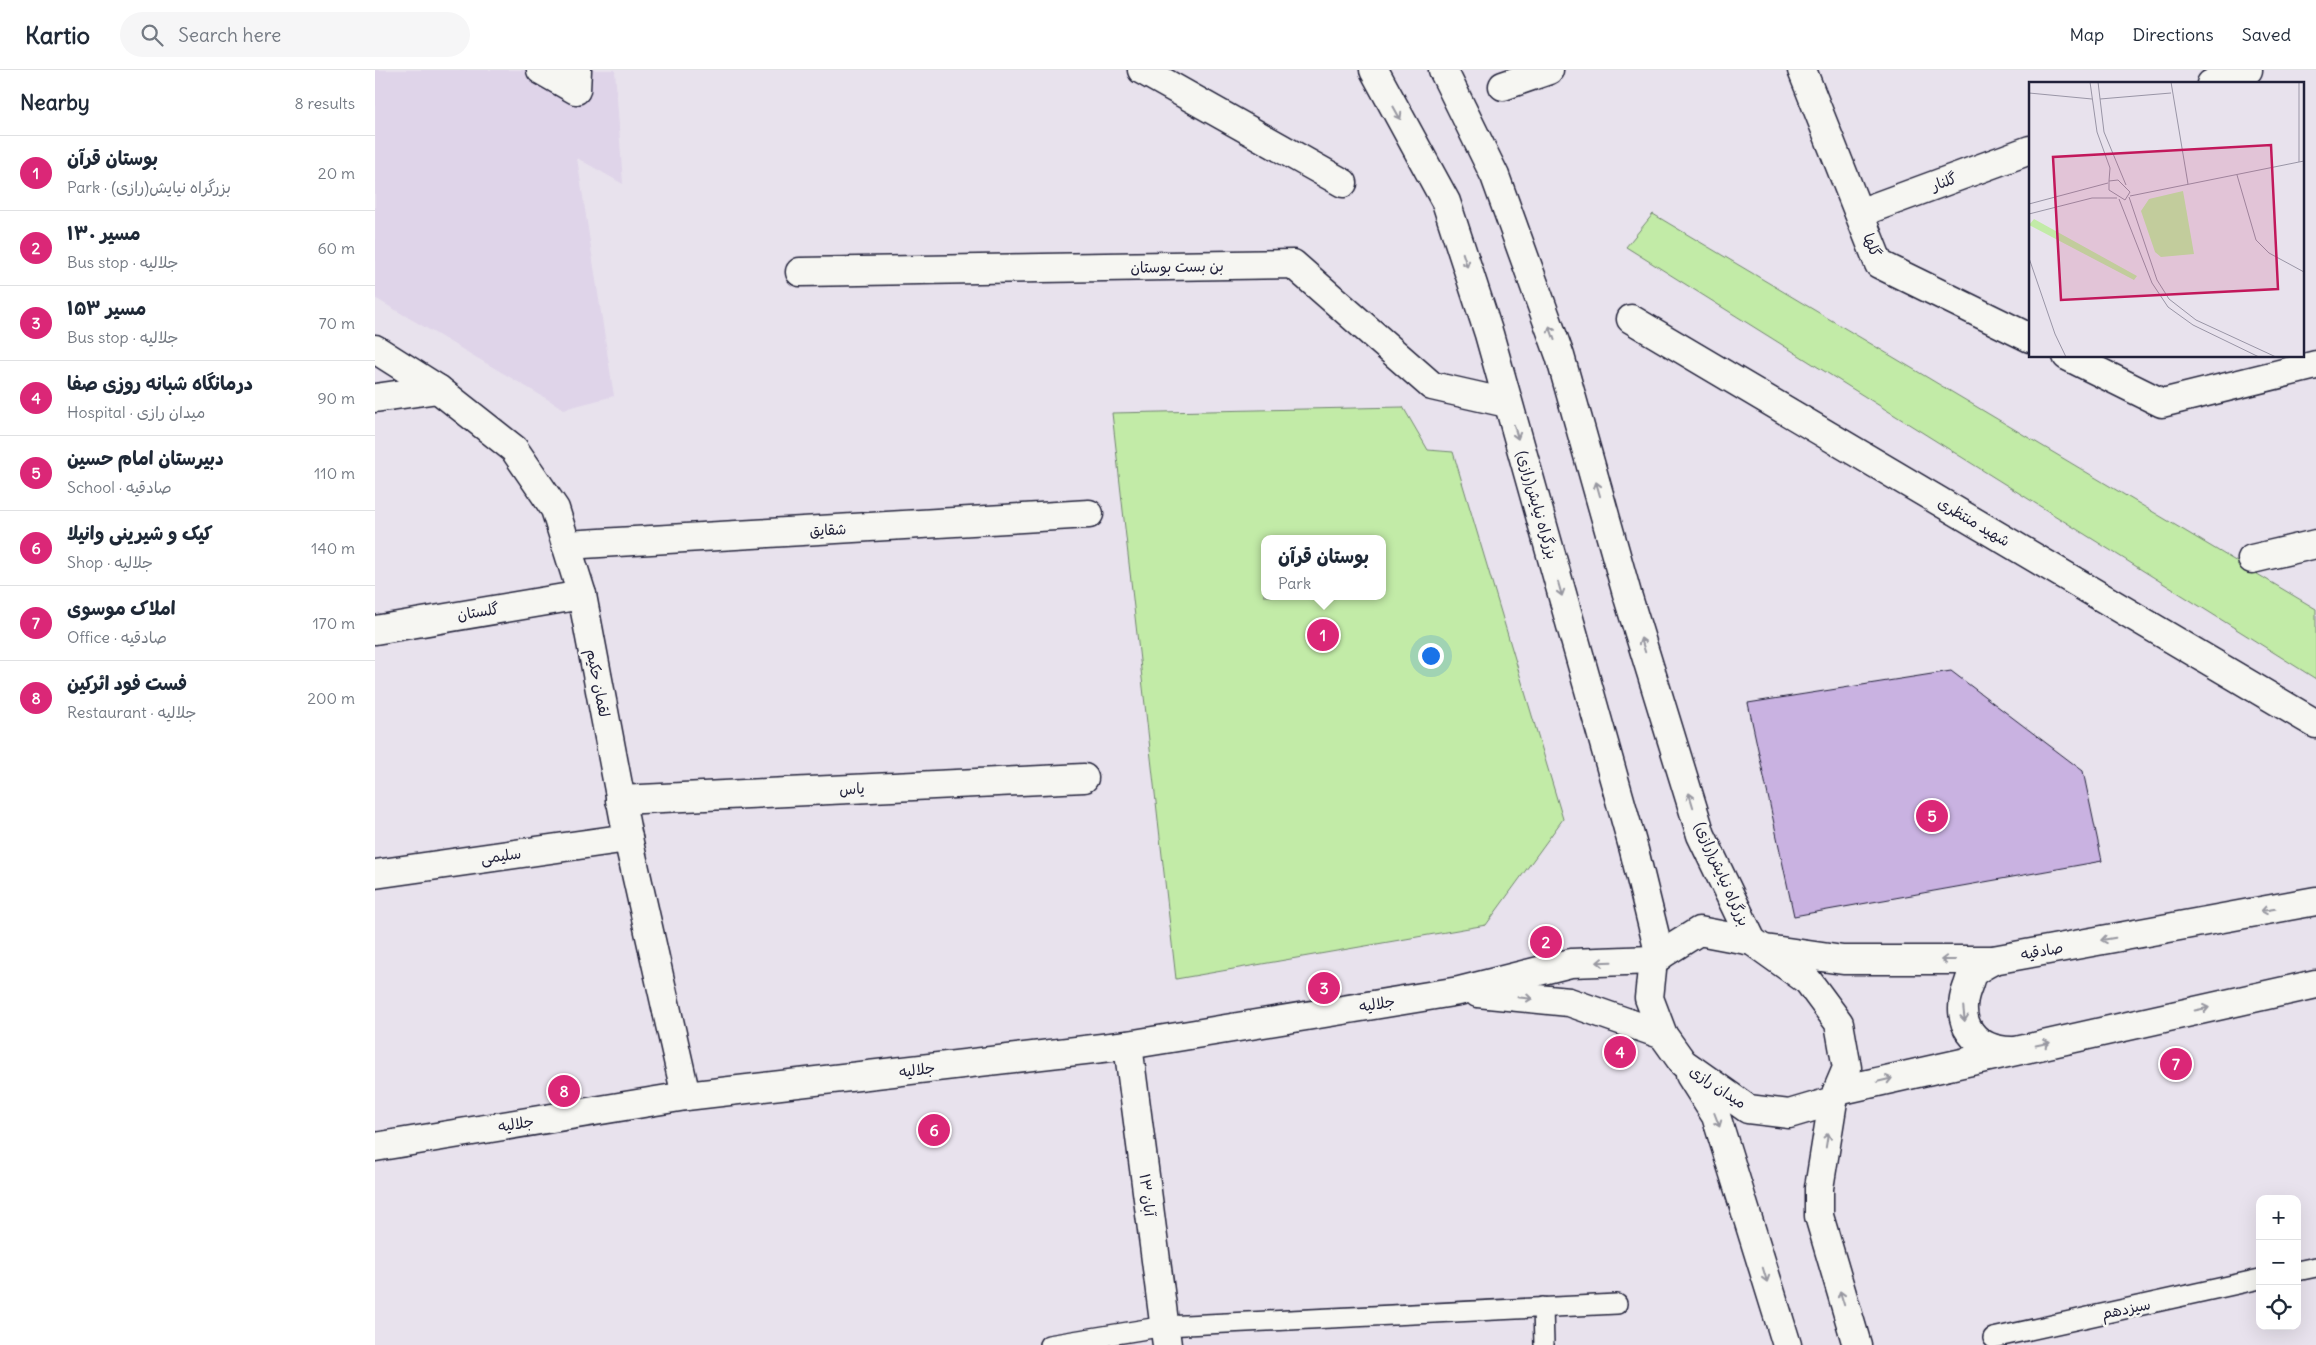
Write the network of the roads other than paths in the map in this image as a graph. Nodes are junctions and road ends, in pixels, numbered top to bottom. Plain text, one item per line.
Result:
1 (541, 70) edge
2 (577, 70) edge
3 (1142, 70) edge
4 (1374, 70) edge
5 (1443, 70) edge
6 (1549, 70) edge
7 (1802, 70) edge
8 (2248, 70) edge
9 (2216, 82) edge
10 (1503, 86) dead end
11 (2029, 150) edge
12 (1343, 183) dead end
13 (1859, 213) junction
14 (800, 272) dead end
15 (1631, 319) dead end
16 (2029, 338) edge
17 (375, 349) edge
18 (2071, 358) edge
19 (2316, 365) edge
20 (438, 389) junction
21 (375, 398) edge
22 (1507, 403) junction
23 (1089, 514) dead end
24 (2316, 544) edge
25 (566, 545) junction
26 (2252, 559) dead end
27 (582, 595) junction
28 (375, 630) edge
29 (2316, 724) edge
30 (1084, 778) dead end
31 (621, 800) junction
32 (627, 838) junction
33 (375, 874) edge
34 (2316, 901) edge
35 (1758, 945) junction
36 (1657, 958) junction
37 (1993, 960) junction
38 (2316, 984) edge
39 (1459, 991) junction
40 (1663, 1035) junction
41 (1128, 1045) junction
42 (2013, 1051) junction
43 (1683, 1063) junction
44 (686, 1096) junction
45 (1835, 1096) junction
46 (375, 1147) edge
47 (2316, 1267) edge
48 (2301, 1270) edge
49 (2256, 1281) edge
50 (1617, 1304) dead end
51 (1543, 1307) junction
52 (1166, 1335) edge
53 (1993, 1338) dead end
54 (1049, 1345) edge
55 (1545, 1345) edge
56 (1787, 1345) edge
57 (1857, 1345) edge

1 - 2 main road
3 - 12 main road
4 -> 22 main road, بزرگراه نیایش(رازی)
35 -> 5 main road, بزرگراه نیایش(رازی)
6 - 10 main road
7 - 13 main road, گلها
8 - 9 main road
11 - 13 main road, گلنار
13 - 16 main road, گلها
14 - 22 main road, بن بست بوستان
15 - 29 main road, شهید منتظری
17 - 20 main road, لقمان حکیم
18 - 19 main road
20 - 21 main road
20 - 25 main road, لقمان حکیم
22 -> 36 main road, بزرگراه نیایش(رازی)
23 - 25 main road, شقایق
24 - 26 main road
25 - 27 main road, لقمان حکیم
27 - 28 main road, گلستان
27 - 31 main road, لقمان حکیم
30 - 31 main road, یاس
31 - 32 main road, لقمان حکیم
32 - 33 main road, سلیمی
32 - 44 main road, لقمان حکیم
34 -> 37 main road, صادقیه
35 - 36 main road
37 -> 35 main road, صادقیه
35 - 45 main road
36 -> 39 main road
36 - 40 main road, میدان رازی
37 -> 42 main road
42 -> 38 main road
39 -> 40 main road
39 - 41 main road, جلالیه
40 - 43 main road, میدان رازی
41 - 44 main road, جلالیه
41 - 52 main road, ۱۳ آبان
45 -> 42 main road
43 - 45 main road, میدان رازی
43 -> 56 main road
44 - 46 main road, جلالیه
57 -> 45 main road
47 - 48 lane
49 - 53 lane, سیزدهم
50 - 51 lane
51 - 52 lane
51 - 55 lane
52 - 54 lane

